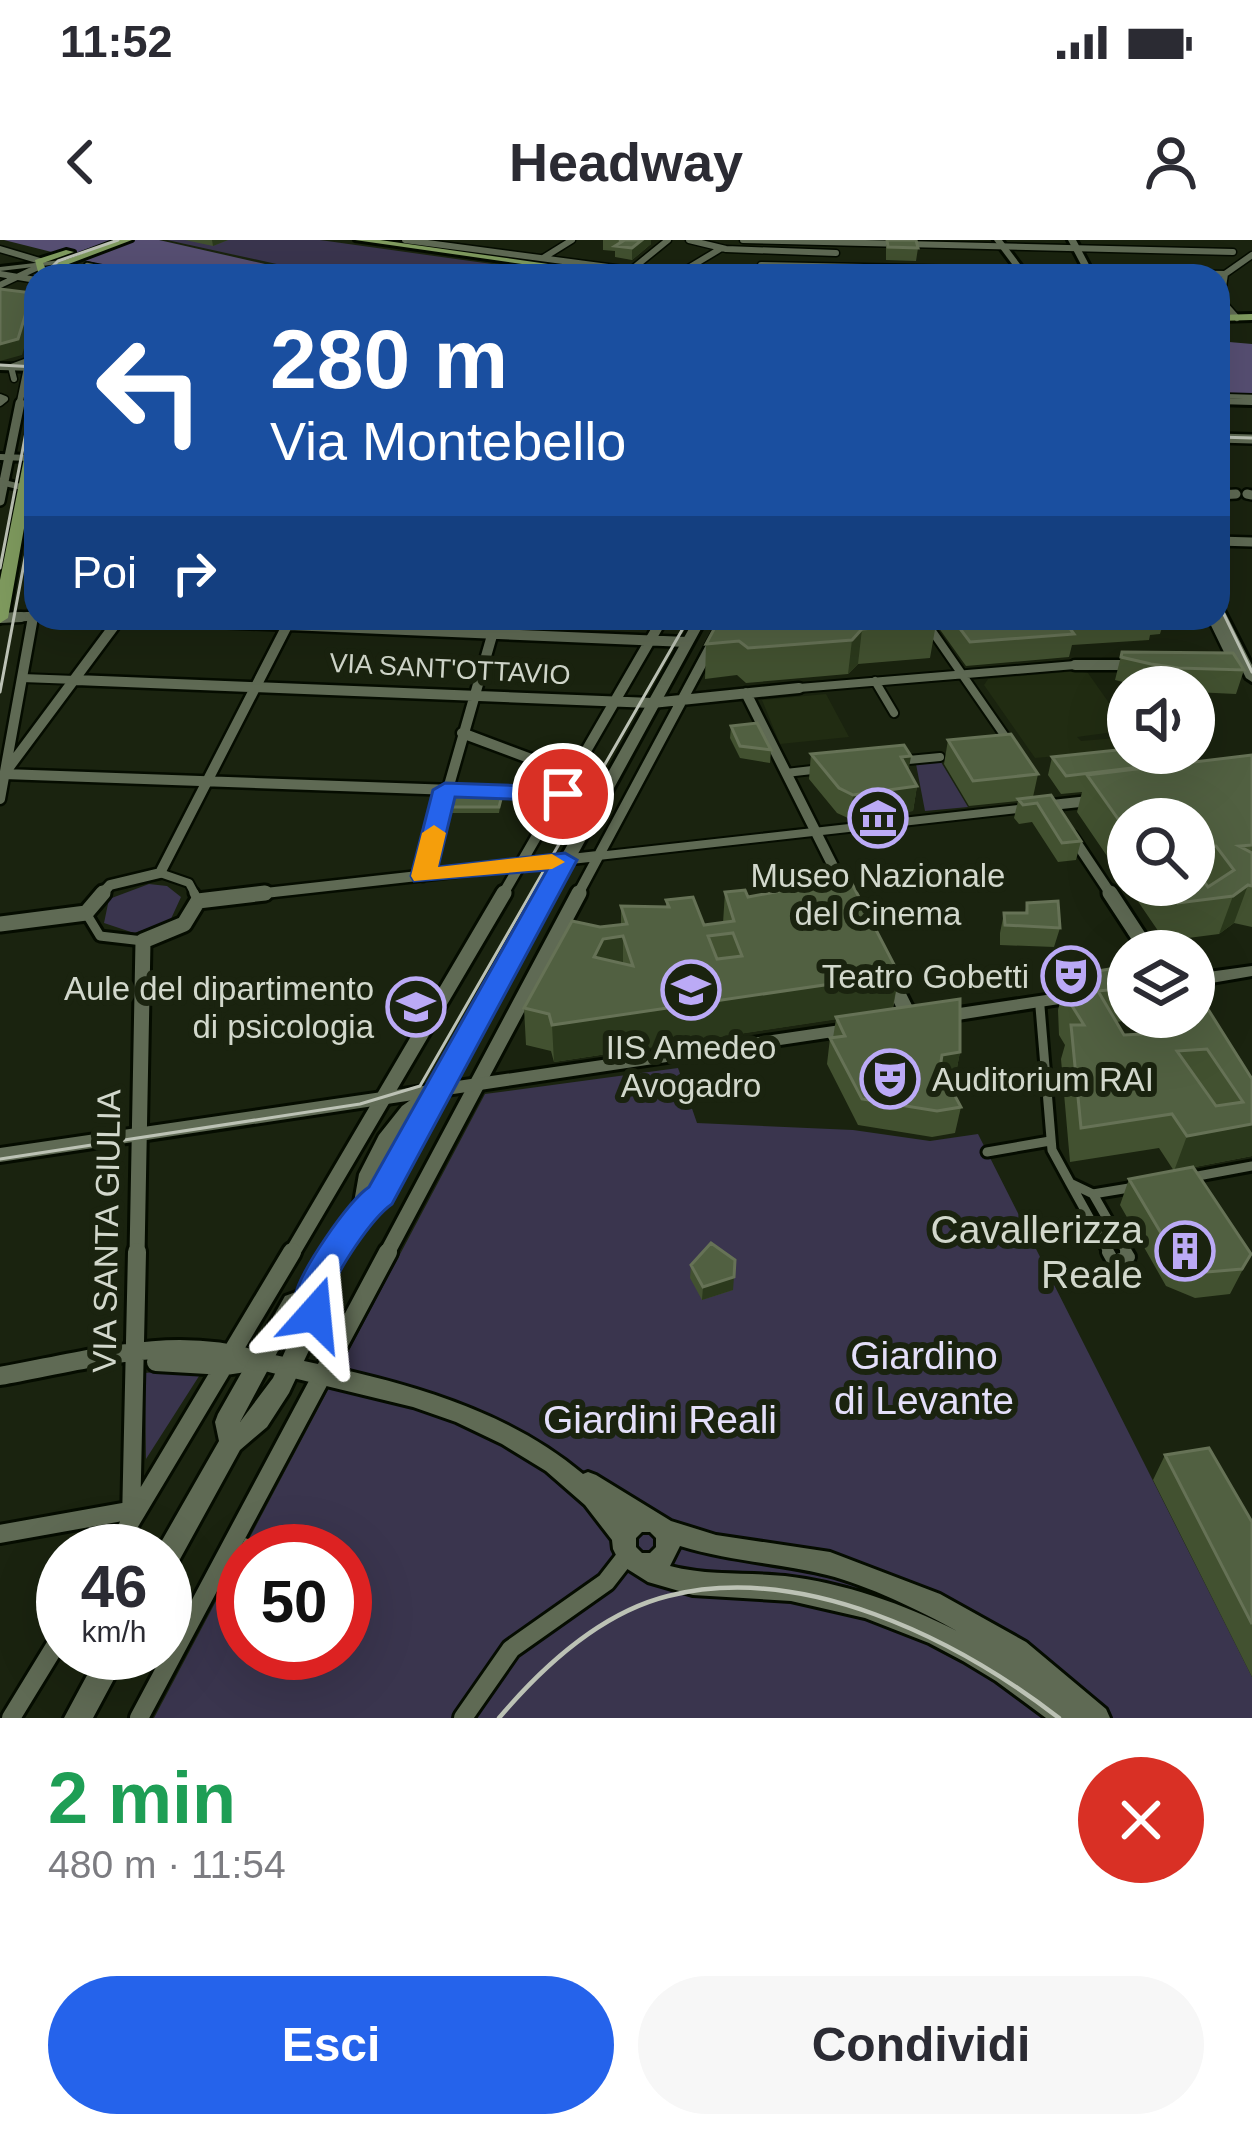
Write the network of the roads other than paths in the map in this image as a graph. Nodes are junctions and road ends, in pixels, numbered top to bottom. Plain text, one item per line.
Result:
1 (104, 240) edge
2 (127, 240) edge
3 (360, 240) edge
4 (381, 240) edge
5 (473, 240) edge
6 (572, 240) edge
7 (668, 240) edge
8 (689, 240) edge
9 (743, 240) edge
10 (836, 241) edge
11 (403, 242) edge
12 (917, 242) edge
13 (1000, 243) edge
14 (765, 244) edge
15 (1074, 244) edge
16 (460, 247) junction
17 (0, 249) edge
18 (720, 249) junction
19 (1233, 251) dead end
20 (836, 253) junction
21 (16, 254) junction
22 (542, 258) junction
23 (44, 264) edge
24 (44, 264) edge
25 (62, 264) edge
26 (65, 264) edge
27 (561, 264) edge
28 (563, 264) edge
29 (577, 264) edge
30 (640, 264) edge
31 (695, 264) edge
32 (836, 264) edge
33 (0, 267) edge
34 (24, 275) edge
35 (17, 277) junction
36 (0, 285) edge
37 (8, 371) edge
38 (0, 386) edge
39 (24, 389) edge
40 (0, 401) edge
41 (20, 403) junction
42 (4, 462) edge
43 (2, 483) edge
44 (24, 498) edge
45 (0, 501) edge
46 (0, 618) edge
47 (32, 630) edge
48 (112, 630) edge
49 (284, 630) edge
50 (456, 630) edge
51 (656, 630) edge
52 (694, 630) edge
53 (719, 630) edge
54 (931, 630) edge
55 (1219, 630) edge
56 (1227, 630) edge
57 (493, 632) junction
58 (650, 639) junction
59 (687, 643) junction
60 (1075, 665) joint
61 (1121, 666) edge
62 (1245, 671) edge
63 (960, 674) junction
64 (22, 678) junction
65 (76, 680) junction
66 (875, 681) junction
67 (256, 684) junction
68 (799, 688) joint
69 (746, 693) junction
70 (473, 694) junction
71 (615, 700) junction
72 (680, 700) junction
73 (652, 703) junction
74 (894, 713) dead end
75 (462, 733) junction
76 (990, 752) edge
77 (940, 757) dead end
78 (876, 764) edge
79 (834, 768) edge
80 (786, 773) junction
81 (4, 774) junction
82 (574, 776) junction
83 (209, 780) junction
84 (445, 790) junction
85 (563, 794) junction
86 (0, 799) edge
87 (1104, 799) edge
88 (1050, 803) junction
89 (815, 832) junction
90 (598, 856) junction
91 (565, 860) junction
92 (519, 866) junction
93 (160, 873) junction
94 (423, 876) junction
95 (849, 898) edge
96 (198, 901) junction
97 (86, 913) junction
98 (0, 924) edge
99 (1134, 930) edge
100 (143, 941) junction
101 (880, 958) edge
102 (1252, 971) edge
103 (1215, 977) edge
104 (1106, 992) edge
105 (1040, 1007) dead end
106 (906, 1021) joint
107 (878, 1025) edge
108 (479, 1083) junction
109 (436, 1090) junction
110 (386, 1096) junction
111 (140, 1134) junction
112 (1050, 1141) junction
113 (987, 1152) dead end
114 (0, 1155) edge
115 (1252, 1166) edge
116 (1070, 1183) junction
117 (1093, 1194) junction
118 (312, 1296) junction
119 (230, 1358) junction
120 (133, 1359) junction
121 (260, 1361) junction
122 (287, 1366) junction
123 (0, 1376) edge
124 (325, 1376) junction
125 (231, 1442) junction
126 (576, 1478) junction
127 (129, 1516) junction
128 (125, 1524) edge
129 (186, 1524) edge
130 (658, 1526) junction
131 (0, 1534) edge
132 (630, 1552) junction
133 (36, 1677) edge
134 (99, 1680) edge
135 (11, 1718) edge
136 (77, 1718) edge
137 (139, 1718) edge
138 (463, 1718) edge
139 (1066, 1718) edge
140 (1097, 1718) edge

1 - 25 main road
2 - 26 main road
3 - 11 main road
4 - 11 main road
5 - 16 street
6 - 22 street
7 - 30 street
8 - 18 street
9 - 14 street
10 - 12 street
10 - 14 street
10 - 20 street
11 - 16 street
11 - 27 main road
11 - 28 main road
12 - 13 street
13 - 15 street
14 - 18 street
14 - 20 street
15 - 19 street
16 - 22 street
17 - 21 street
18 - 31 street
20 - 32 street
21 - 23 street
21 - 24 street
21 - 33 street
22 - 29 street
33 - 35 street
34 - 35 street
35 - 36 street
37 - 38 street
39 - 41 street
40 - 41 street
41 - 42 street
42 - 43 street
43 - 45 street
44 - 46 main road
47 - 64 street
48 - 65 street
49 - 67 street
50 - 57 street
51 - 58 street
52 - 59 main road
53 - 72 street
54 - 63 street
55 - 62 street
56 - 62 street
57 - 58 street
57 - 70 street
58 - 59 street
58 - 71 street
59 - 73 main road
60 - 61 street, VIA SANT'OTTAVIO
60 - 63 street, VIA SANT'OTTAVIO
63 - 66 street, VIA SANT'OTTAVIO
63 - 76 street
64 - 65 street, VIA SANT'OTTAVIO
64 - 81 street
65 - 67 street, VIA SANT'OTTAVIO
65 - 81 street
66 - 68 street, VIA SANT'OTTAVIO
66 - 74 street
67 - 70 street, VIA SANT'OTTAVIO
67 - 83 street
68 - 69 street, VIA SANT'OTTAVIO
69 - 72 street, VIA SANT'OTTAVIO
69 - 80 street
70 - 71 street, VIA SANT'OTTAVIO
70 - 75 street
71 - 73 street, VIA SANT'OTTAVIO
71 - 82 street
72 - 73 street, VIA SANT'OTTAVIO
72 - 90 street
73 - 91 main road
75 - 82 street
75 - 84 street
77 - 78 street
79 - 80 street
80 - 89 street
81 - 83 street
81 - 86 street
82 - 85 street
83 - 84 street
83 - 93 street
84 - 85 street
84 - 94 street
85 - 92 street
87 - 88 street
88 - 89 street
88 - 99 street
89 - 90 street
89 - 95 street
90 - 91 street
90 - 108 street
91 - 92 street
91 - 109 main road
92 - 94 street
92 - 110 street
93 - 96 street
93 - 97 street
94 - 96 street
96 - 100 street
97 - 98 street
97 - 100 street
100 - 111 street, VIA SANTA GIULIA
101 - 106 street
102 - 103 street
104 - 106 street
105 - 112 street
107 - 108 street
108 - 109 street
108 - 124 street
109 - 110 street
109 - 118 main road
110 - 111 street
110 - 119 street
111 - 114 street
111 - 120 street, VIA SANTA GIULIA
112 - 113 street
112 - 116 street
115 - 117 street
116 - 117 street
116 - 117 street
118 - 121 main road
118 - 122 main road
119 - 120 street
119 - 121 street
119 - 127 street
120 - 123 street
120 - 127 street, VIA SANTA GIULIA
121 - 122 street
121 - 125 main road
122 - 124 street
122 - 125 main road
124 - 126 street
124 - 137 street
125 - 129 main road
126 - 130 street
126 - 132 street
127 - 128 street
127 - 131 street
130 - 132 street
130 - 132 street
130 - 140 street
132 - 138 street
132 - 139 street
133 - 135 street
134 - 136 main road

